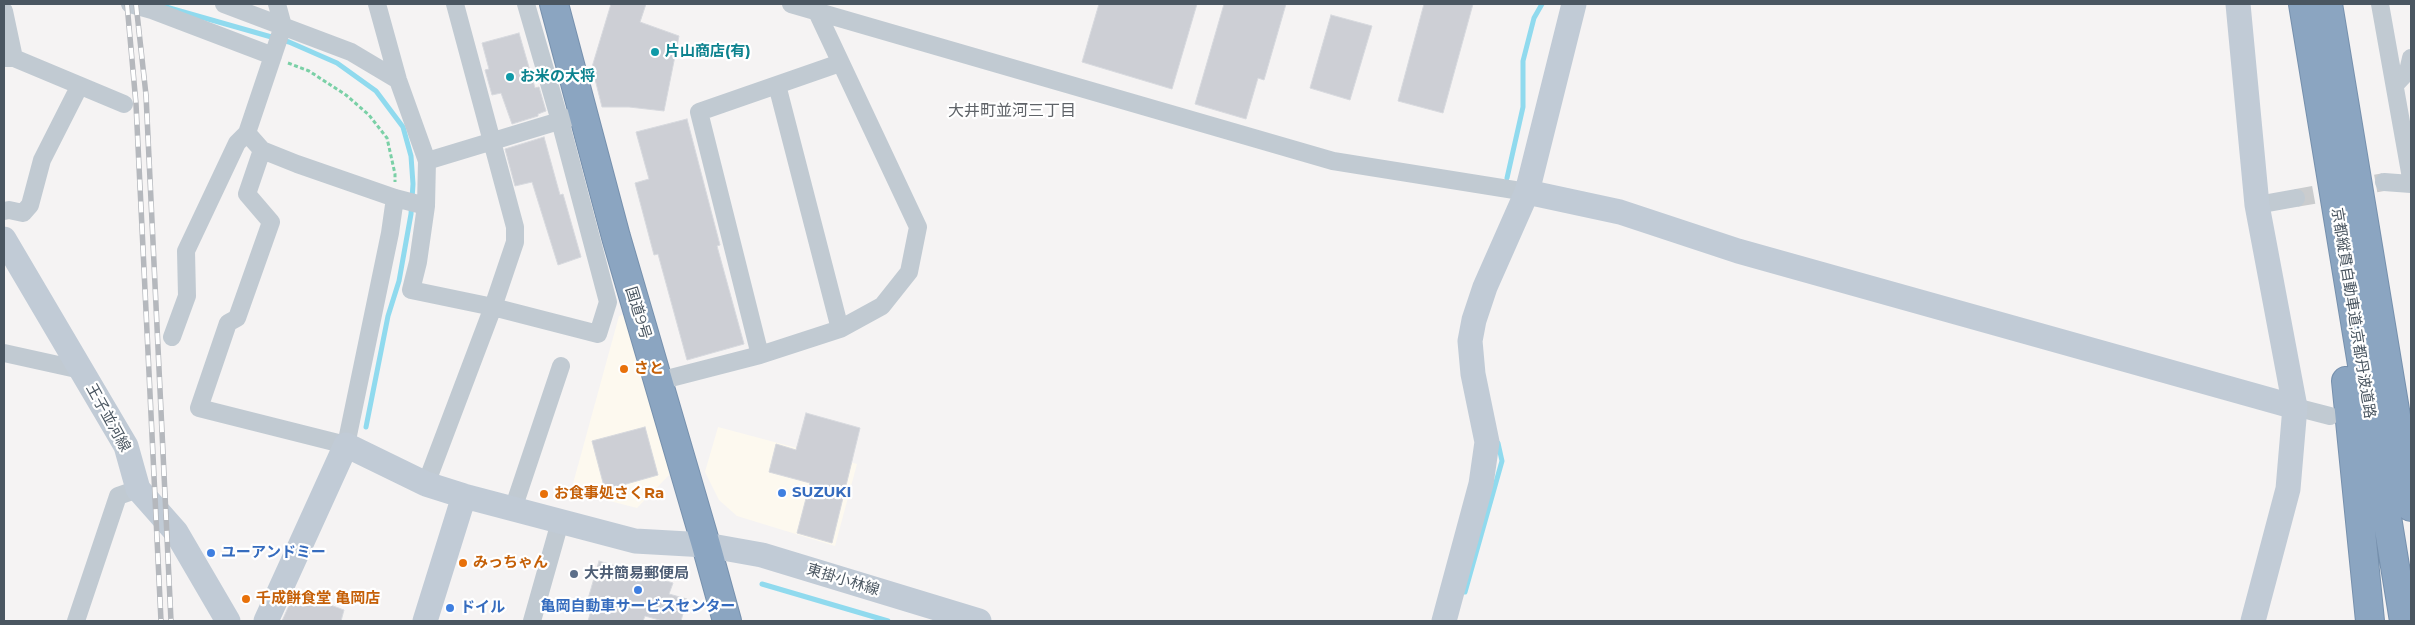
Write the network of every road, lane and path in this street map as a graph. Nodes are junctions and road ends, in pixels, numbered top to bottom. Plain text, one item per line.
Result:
1 (130, 4) edge
2 (224, 4) edge
3 (277, 4) edge
4 (377, 4) edge
5 (455, 4) edge
6 (526, 4) edge
7 (554, 4) edge
8 (791, 4) edge
9 (1574, 4) edge
10 (2238, 4) edge
11 (2303, 4) edge
12 (2328, 4) edge
13 (2380, 4) edge
14 (816, 10) junction
15 (4, 11) edge
16 (283, 26) junction
17 (273, 56) junction
18 (9, 58) edge
19 (2411, 58) edge
20 (840, 63) junction
21 (398, 80) junction
22 (777, 85) junction
23 (2395, 85) junction
24 (79, 87) junction
25 (124, 104) dead end
26 (572, 117) junction
27 (247, 133) junction
28 (491, 142) junction
29 (262, 150) junction
30 (427, 161) junction
31 (2411, 178) edge
32 (2384, 182) tunnel mouth
33 (2411, 184) edge
34 (1527, 192) junction
35 (395, 198) junction
36 (2296, 198) tunnel mouth
37 (2256, 205) junction
38 (426, 206) junction
39 (4, 211) edge
40 (4, 239) edge
41 (2372, 260) junction
42 (2348, 285) junction
43 (493, 307) junction
44 (840, 329) junction
45 (172, 337) dead end
46 (4, 353) edge
47 (760, 354) junction
48 (561, 366) dead end
49 (81, 370) junction
50 (659, 381) junction
51 (2295, 407) junction
52 (2330, 416) dead end
53 (2411, 420) edge
54 (346, 446) junction
55 (426, 484) junction
56 (138, 489) junction
57 (464, 496) junction
58 (2411, 507) edge
59 (513, 509) junction
60 (560, 522) junction
61 (706, 545) junction
62 (76, 621) edge
63 (228, 621) edge
64 (266, 621) edge
65 (426, 621) edge
66 (532, 621) edge
67 (727, 621) edge
68 (979, 621) edge
69 (1444, 621) edge
70 (2253, 621) edge
71 (2370, 621) edge
72 (2404, 621) edge

1 - 17 street
2 - 16 street
3 - 16 street
4 - 21 street
5 - 28 street
6 - 26 street
7 - 26 highway, 国道9号
8 - 14 street
9 - 34 street
10 - 37 street
11 - 42 highway, 京都縦貫自動車道;京都丹波道路
12 - 41 highway, 京都縦貫自動車道;京都丹波道路
13 - 23 street
14 - 20 street
14 - 34 street
15 - 18 street
16 - 17 street
16 - 21 street
17 - 27 street
17 - 35 path
18 - 24 street
19 - 23 street
20 - 22 street
20 - 44 street
21 - 30 street
22 - 44 street
22 - 47 street
23 - 31 street
24 - 25 street
24 - 39 street
26 - 28 street
26 - 43 street
26 - 50 highway, 国道9号
27 - 29 street
27 - 45 street
28 - 30 street
28 - 43 street
29 - 35 street
29 - 54 street
30 - 38 street
32 - 33 street
34 - 51 street
34 - 69 street
35 - 38 street
35 - 54 street
36 - 37 street
37 - 51 street
38 - 43 street
40 - 49 street, 王子並河線
41 - 53 highway
41 - 58 highway, 京都縦貫自動車道;京都丹波道路
42 - 71 highway
42 - 72 highway, 京都縦貫自動車道;京都丹波道路
43 - 55 street
44 - 47 street
46 - 49 street
47 - 50 street
48 - 59 street
49 - 56 street, 王子並河線
50 - 61 highway, 国道9号
51 - 52 street
51 - 70 street
54 - 55 street, 東掛小林線
54 - 64 street
55 - 57 street, 東掛小林線
56 - 62 street
56 - 63 street, 王子並河線
57 - 59 street, 東掛小林線
57 - 65 street
59 - 60 street, 東掛小林線
60 - 61 street, 東掛小林線
60 - 66 street
61 - 67 highway, 国道9号
61 - 68 street, 東掛小林線

